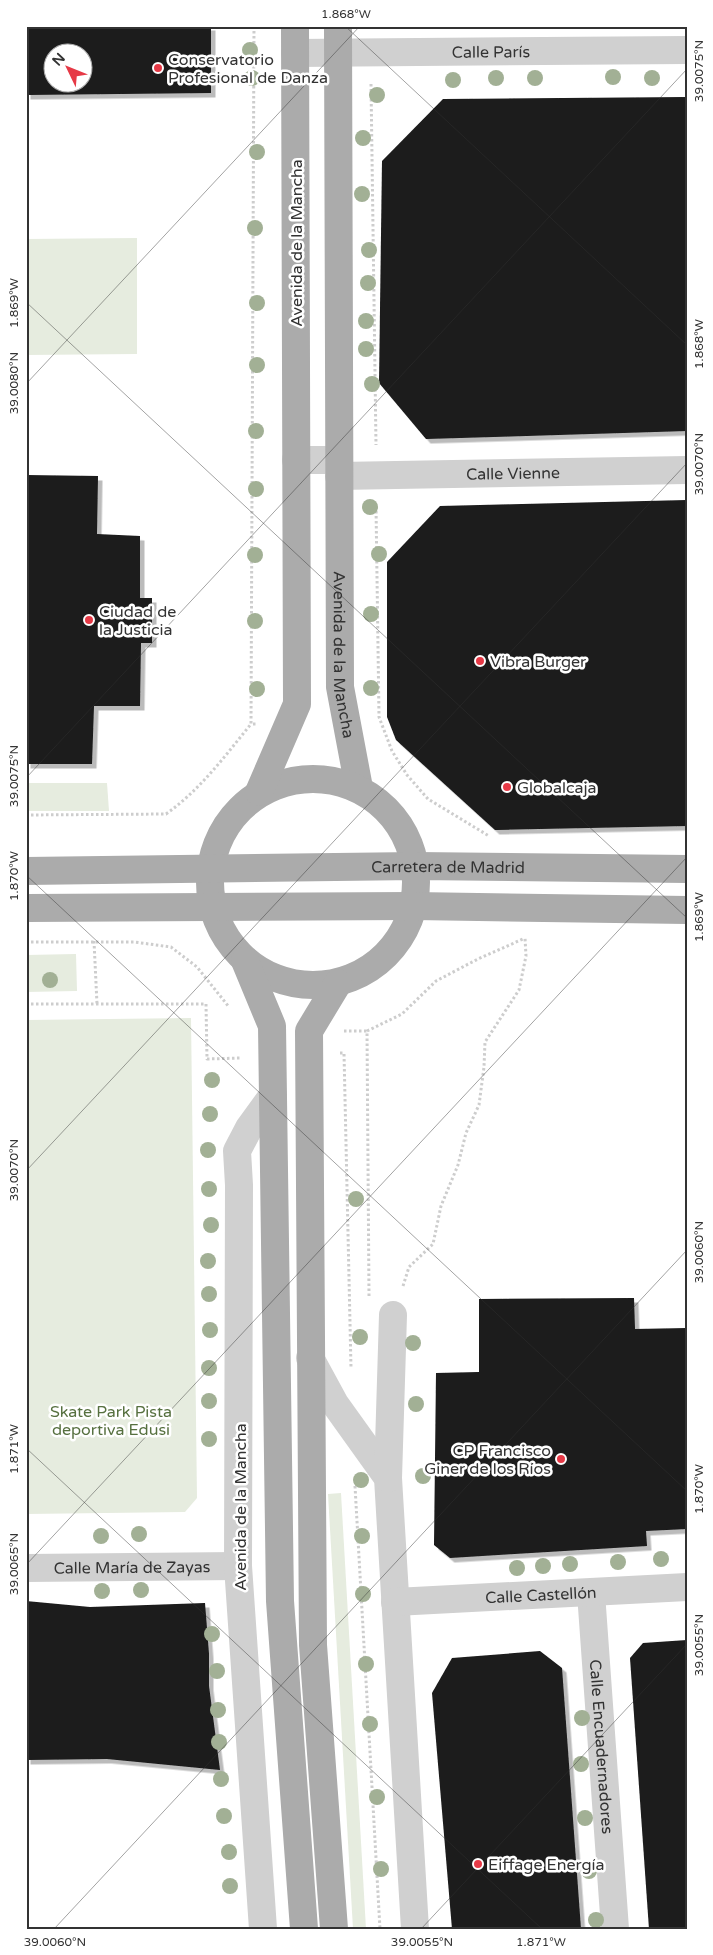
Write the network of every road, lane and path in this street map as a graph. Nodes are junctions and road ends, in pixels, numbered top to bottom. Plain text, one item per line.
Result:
1 (254, 26) edge
2 (295, 26) edge
3 (338, 39) edge
4 (687, 50) edge
5 (371, 52) junction
6 (296, 53) junction
7 (296, 460) junction
8 (339, 468) junction
9 (687, 470) edge
10 (376, 476) junction
11 (379, 717) junction
12 (346, 718) junction
13 (289, 720) junction
14 (251, 724) junction
15 (359, 788) junction
16 (259, 792) junction
17 (26, 815) edge
18 (416, 866) junction
19 (519, 867) junction
20 (209, 868) junction
21 (687, 869) edge
22 (26, 871) edge
23 (414, 906) junction
24 (26, 908) edge
25 (212, 908) junction
26 (522, 908) junction
27 (687, 910) edge
28 (525, 938) junction
29 (26, 942) edge
30 (245, 961) junction
31 (338, 983) junction
32 (26, 1004) edge
33 (230, 1008) dead end
34 (309, 1031) junction
35 (367, 1031) junction
36 (273, 1056) junction
37 (273, 1095) junction
38 (381, 1310) junction
39 (310, 1358) junction
40 (388, 1478) junction
41 (238, 1566) junction
42 (26, 1568) edge
43 (687, 1587) edge
44 (591, 1593) junction
45 (395, 1602) junction
46 (263, 1929) edge
47 (304, 1929) edge
48 (334, 1929) edge
49 (415, 1929) edge
50 (615, 1929) edge

1 - 14 path
2 - 6 main road, Avenida de la Mancha
3 - 5 street, Calle París
3 - 6 street, Calle París
3 - 8 main road, Avenida de la Mancha
4 - 5 street, Calle París
5 - 10 path
6 - 7 main road, Avenida de la Mancha
7 - 8 street
7 - 13 main road, Avenida de la Mancha
8 - 10 street, Calle Vienne
8 - 12 main road, Avenida de la Mancha
9 - 10 street, Calle Vienne
10 - 11 path
11 - 12 path
11 - 19 path
12 - 15 main road, Avenida de la Mancha
13 - 14 path
13 - 16 main road, Avenida de la Mancha
14 - 17 path
15 - 16 main road, Avenida de la Mancha
15 - 18 main road, Avenida de la Mancha
16 - 20 main road, Avenida de la Mancha
18 - 19 main road, Carretera de Madrid
18 - 20 main road, Carretera de Madrid
18 - 23 main road, Avenida de la Mancha
19 - 21 main road, Carretera de Madrid
20 - 22 main road, Carretera de Madrid
20 - 25 main road, Avenida de la Mancha
23 - 25 main road
23 - 26 main road
23 - 31 main road, Avenida de la Mancha
24 - 25 main road
25 - 30 main road, Avenida de la Mancha
26 - 27 main road
26 - 28 path
28 - 35 path
28 - 38 path
29 - 33 path
30 - 31 main road, Avenida de la Mancha
30 - 36 main road, Avenida de la Mancha
31 - 34 main road
32 - 36 path
34 - 35 path
34 - 39 main road
35 - 38 path
36 - 37 main road, Avenida de la Mancha
37 - 41 street, Avenida de la Mancha
37 - 47 main road, Avenida de la Mancha
38 - 40 street
39 - 40 street
39 - 48 main road
40 - 45 street
41 - 42 street, Calle María de Zayas
41 - 46 street, Avenida de la Mancha
43 - 44 street, Calle Castellón
44 - 45 street, Calle Castellón
44 - 50 street, Calle Encuadernadores
45 - 49 street

